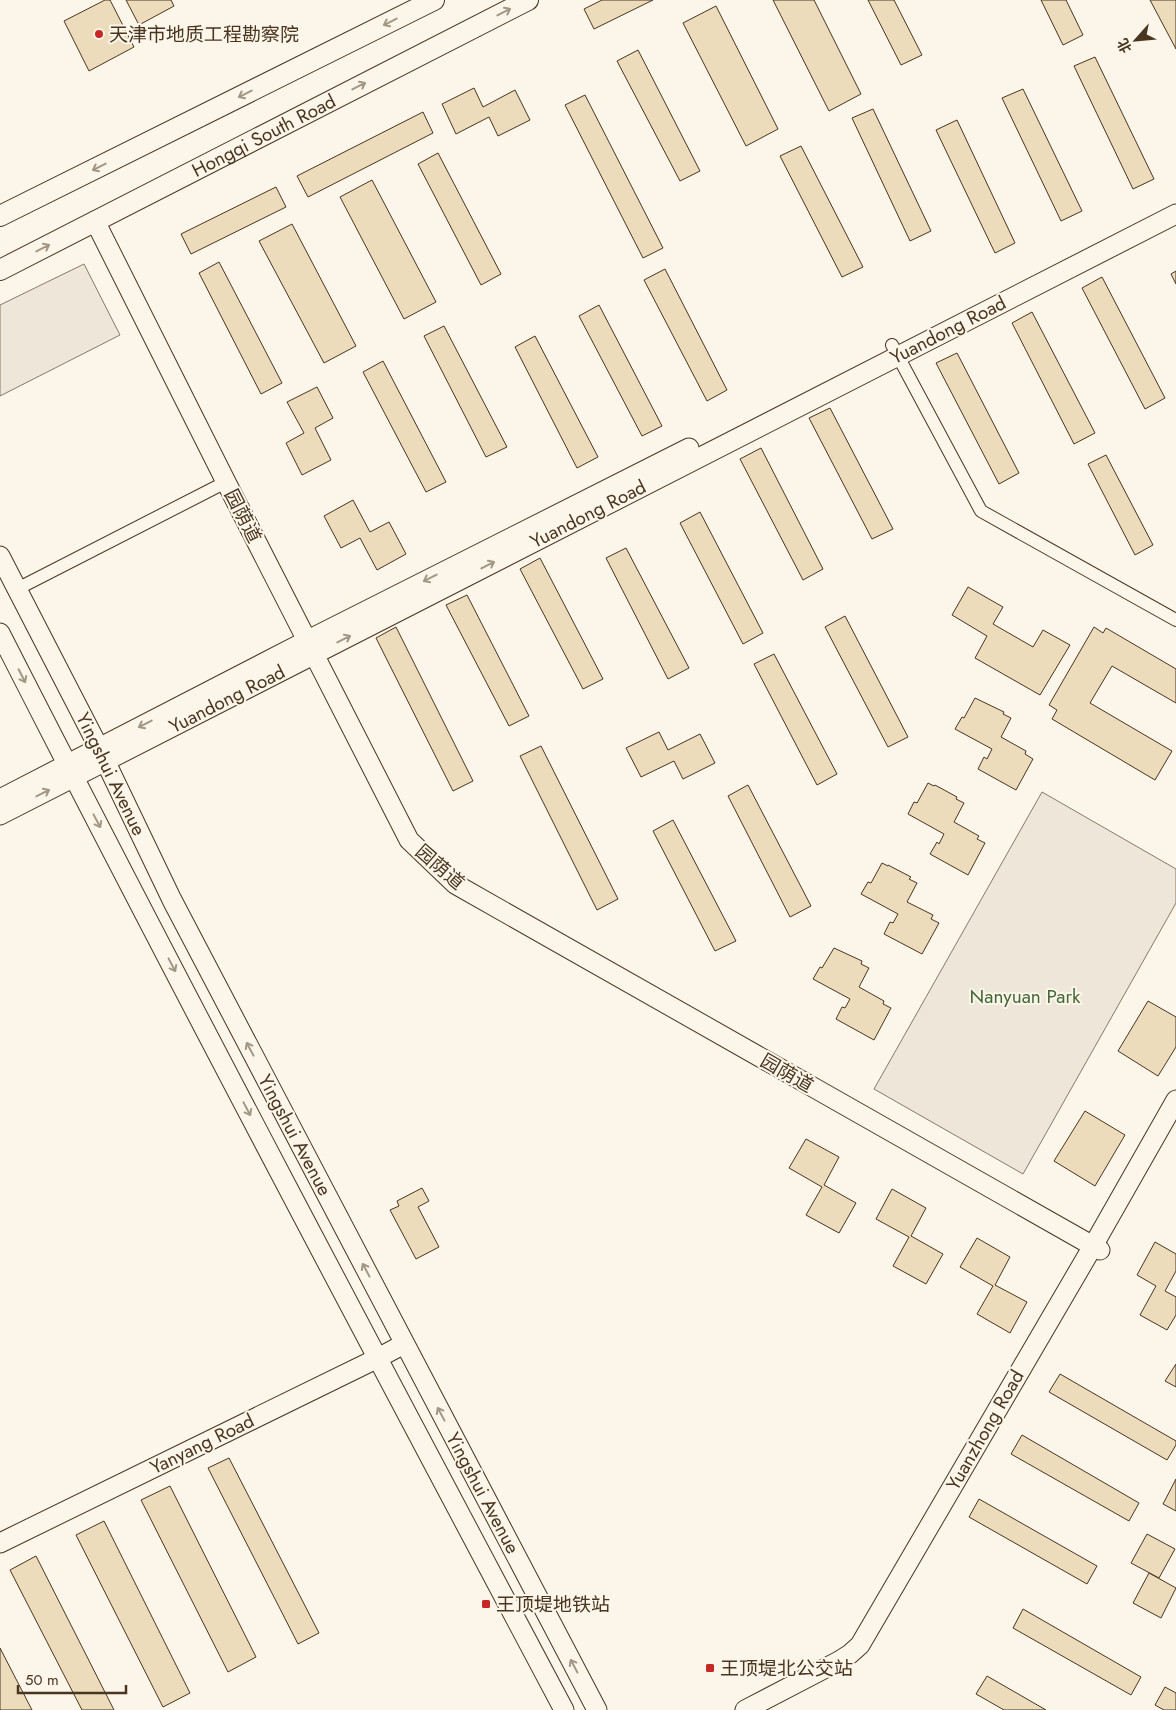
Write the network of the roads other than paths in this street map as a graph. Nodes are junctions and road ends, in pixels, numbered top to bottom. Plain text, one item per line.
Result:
1 (434, 0) edge
2 (528, 0) edge
3 (1176, 200) edge
4 (1176, 214) edge
5 (0, 216) edge
6 (95, 221) junction
7 (0, 270) edge
8 (895, 350) junction
9 (226, 482) junction
10 (0, 556) edge
11 (16, 589) junction
12 (1176, 620) edge
13 (0, 633) edge
14 (312, 647) junction
15 (102, 755) junction
16 (70, 771) junction
17 (0, 799) edge
18 (0, 815) edge
19 (1176, 1100) edge
20 (1176, 1118) edge
21 (1097, 1248) junction
22 (404, 1344) junction
23 (378, 1358) junction
24 (0, 1543) edge
25 (564, 1710) edge
26 (597, 1710) edge
27 (745, 1710) edge
28 (767, 1710) edge

1 -> 5 main road
6 -> 2 main road, Hongqi South Road
3 - 8 street, Yuandong Road
4 - 8 street, Yuandong Road
7 -> 6 main road, Hongqi South Road
6 - 9 street, 园荫道
8 - 12 street
8 - 14 street, Yuandong Road
9 - 11 street
9 - 14 street, 园荫道
10 - 11 street, Yingshui Avenue
11 - 15 street, Yingshui Avenue
13 -> 16 street, Yingshui Avenue
14 - 15 street, Yuandong Road
14 - 21 street, 园荫道
15 - 16 street, Yuandong Road
22 -> 15 street, Yingshui Avenue
16 - 17 street, Yuandong Road
18 -> 16 street, Yuandong Road
16 -> 23 street, Yingshui Avenue
19 - 21 street, Yuanzhong Road
20 - 21 street, Yuanzhong Road
21 - 27 street, Yuanzhong Road
21 - 28 street, Yuanzhong Road
22 - 23 street, Yanyang Road
26 -> 22 street, Yingshui Avenue
23 - 24 street, Yanyang Road
23 - 25 street, Yingshui Avenue

